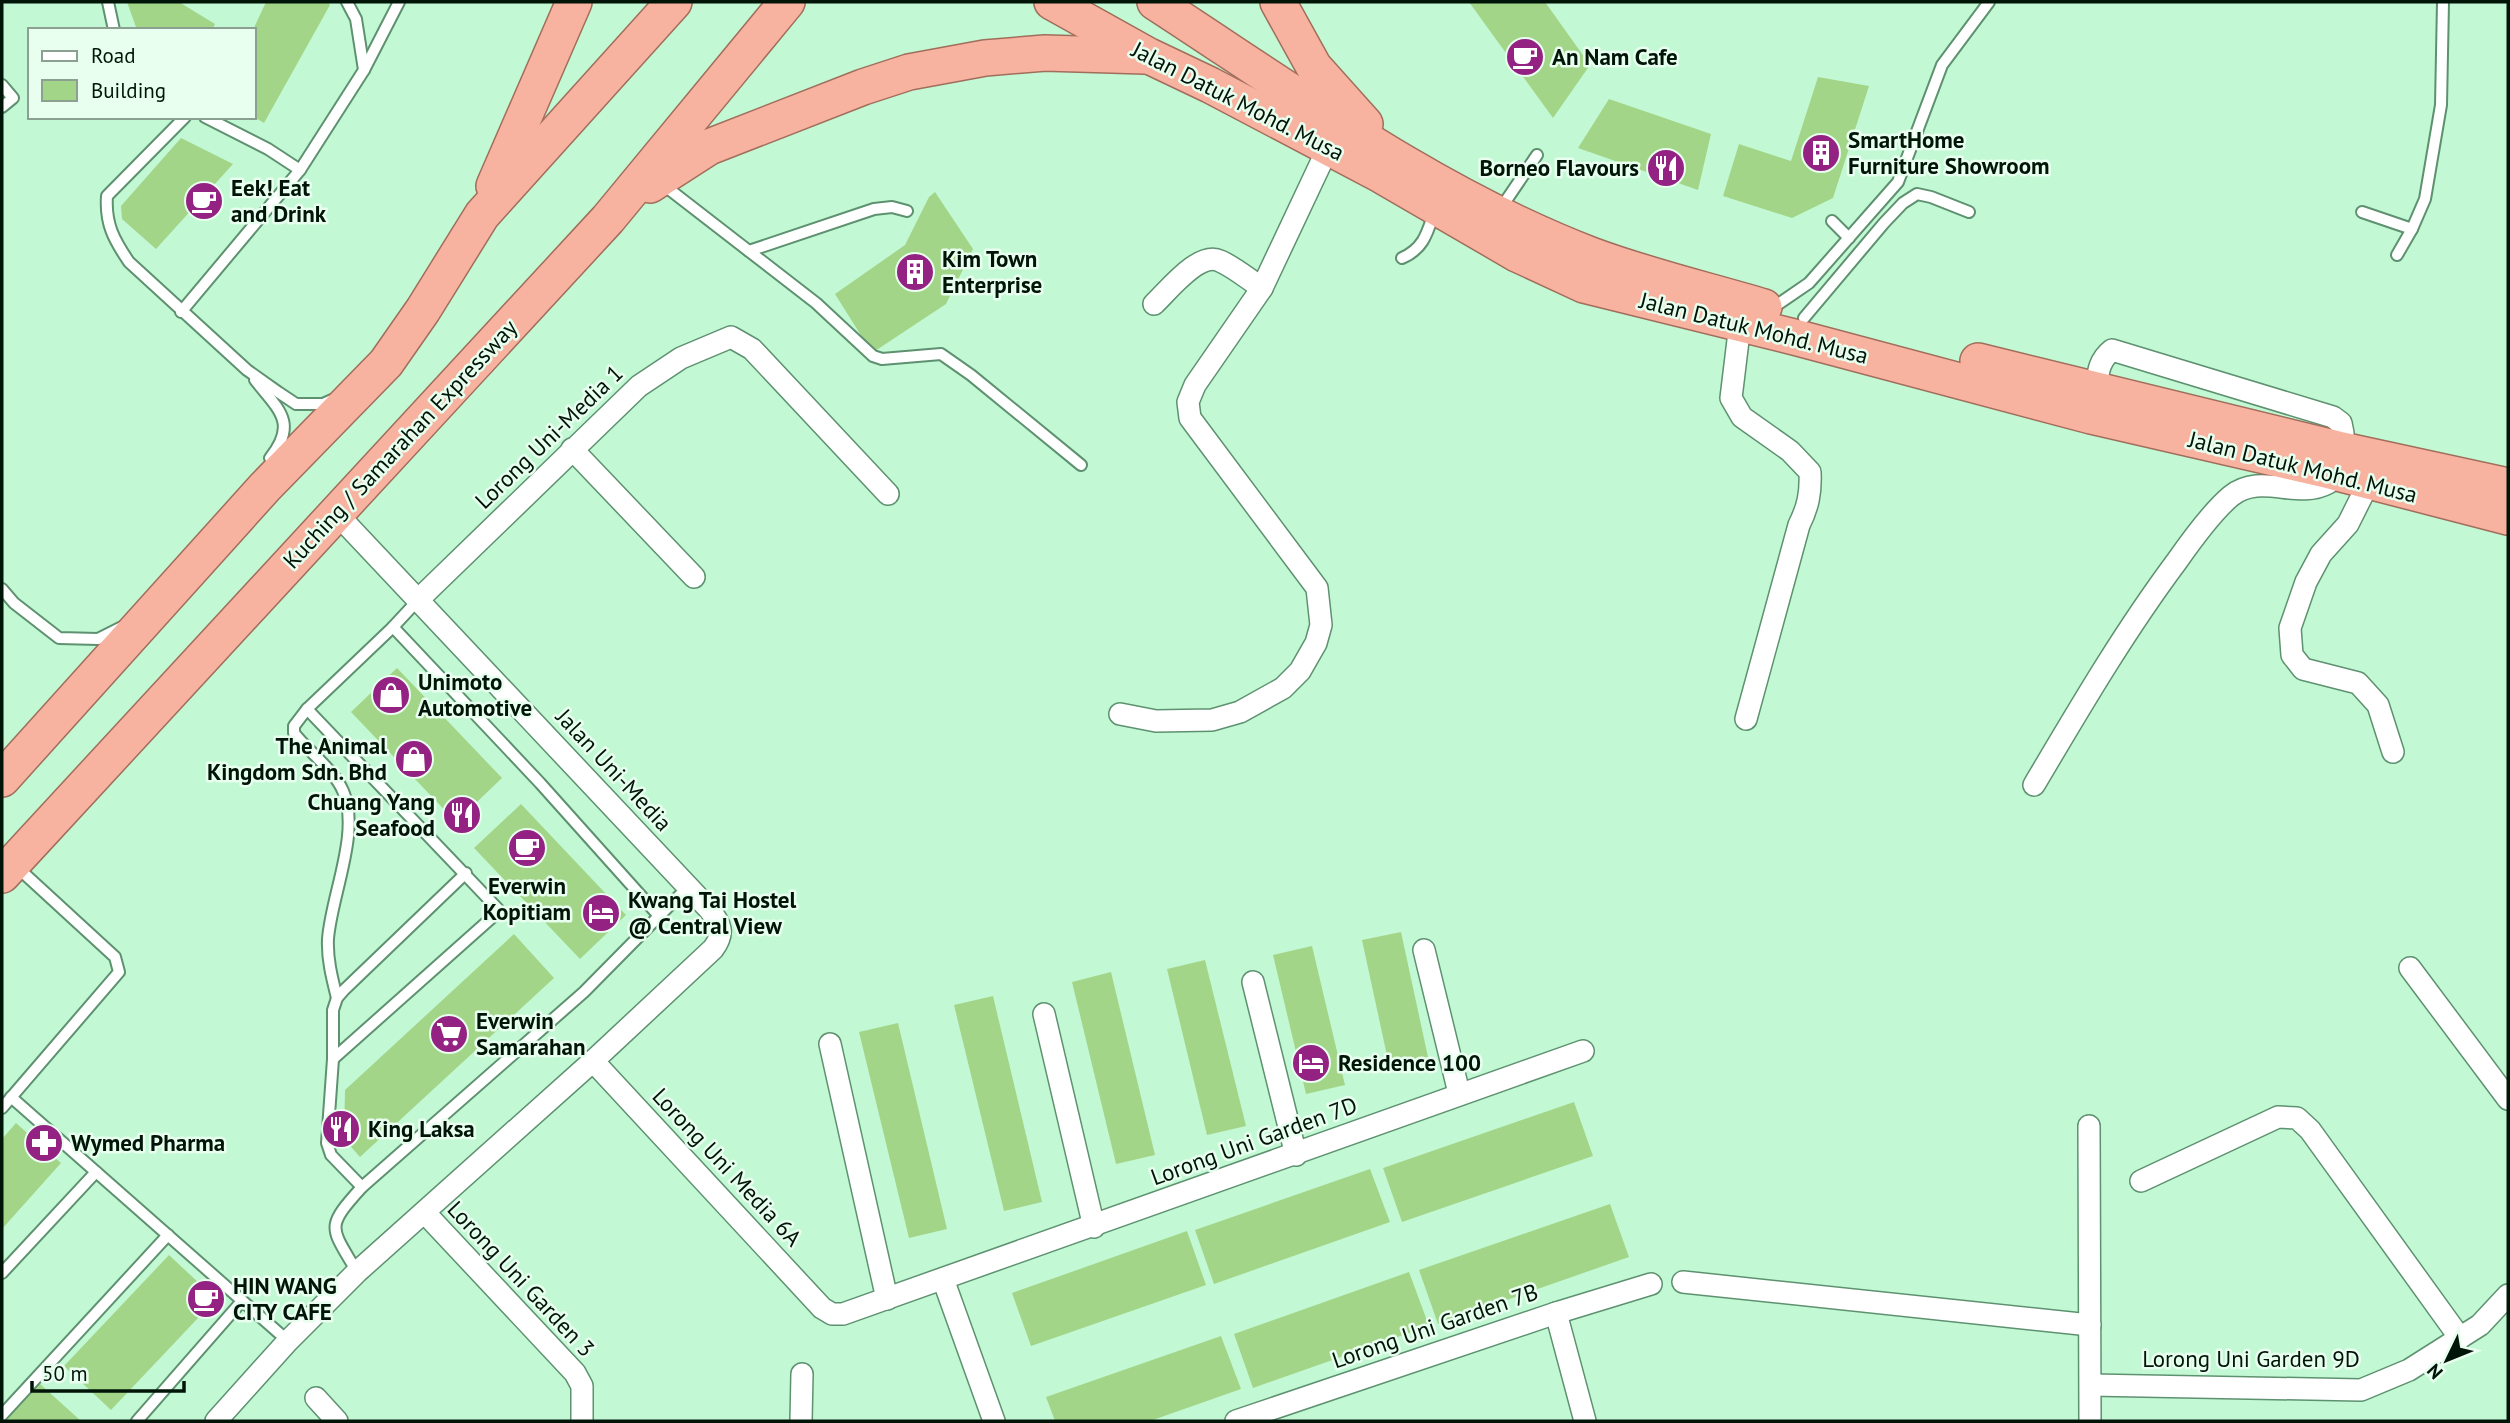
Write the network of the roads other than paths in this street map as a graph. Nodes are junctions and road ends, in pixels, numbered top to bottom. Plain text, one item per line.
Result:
1 (108, 2) edge
2 (347, 2) edge
3 (399, 2) edge
4 (574, 2) edge
5 (674, 2) edge
6 (787, 2) edge
7 (1052, 2) edge
8 (1155, 2) edge
9 (1278, 2) edge
10 (1989, 2) edge
11 (2443, 2) edge
12 (114, 28) edge
13 (1149, 56) junction
14 (364, 70) junction
15 (2, 85) edge
16 (2, 107) edge
17 (183, 119) edge
18 (209, 119) edge
19 (1328, 148) junction
20 (1537, 155) dead end
21 (1394, 156) junction
22 (300, 170) junction
23 (657, 180) junction
24 (1437, 207) junction
25 (907, 211) dead end
26 (1969, 212) dead end
27 (2362, 212) dead end
28 (1498, 213) junction
29 (482, 215) junction
30 (608, 219) junction
31 (1832, 221) dead end
32 (2413, 229) junction
33 (1849, 238) junction
34 (749, 251) junction
35 (2397, 255) dead end
36 (1402, 258) dead end
37 (1262, 288) junction
38 (1154, 304) dead end
39 (1771, 309) junction
40 (181, 312) junction
41 (1804, 318) junction
42 (1740, 324) junction
43 (386, 363) junction
44 (247, 370) junction
45 (572, 449) junction
46 (2334, 460) junction
47 (1081, 466) dead end
48 (2366, 481) junction
49 (2508, 486) edge
50 (265, 487) junction
51 (888, 494) dead end
52 (336, 513) junction
53 (2508, 517) edge
54 (694, 577) dead end
55 (2, 589) edge
56 (419, 599) junction
57 (150, 615) junction
58 (393, 627) junction
59 (307, 709) junction
60 (1120, 714) dead end
61 (1746, 719) dead end
62 (2393, 752) dead end
63 (2, 779) edge
64 (2034, 785) dead end
65 (7, 869) edge
66 (466, 873) junction
67 (688, 887) junction
68 (659, 916) junction
69 (1424, 950) dead end
70 (2410, 968) dead end
71 (1253, 982) dead end
72 (337, 998) junction
73 (1044, 1014) dead end
74 (830, 1044) dead end
75 (1583, 1051) dead end
76 (333, 1059) junction
77 (593, 1061) junction
78 (1459, 1093) junction
79 (11, 1097) junction
80 (2508, 1099) edge
81 (2, 1108) edge
82 (2089, 1125) dead end
83 (1296, 1155) junction
84 (96, 1172) junction
85 (2141, 1181) dead end
86 (362, 1187) junction
87 (425, 1213) junction
88 (1094, 1227) junction
89 (168, 1236) junction
90 (357, 1272) junction
91 (2, 1273) edge
92 (943, 1279) junction
93 (1683, 1282) dead end
94 (1651, 1284) dead end
95 (2508, 1295) edge
96 (887, 1299) junction
97 (242, 1301) junction
98 (822, 1308) joint
99 (1556, 1313) junction
100 (2090, 1325) junction
101 (2460, 1338) junction
102 (288, 1342) junction
103 (802, 1374) dead end
104 (2091, 1385) junction
105 (316, 1398) dead end
106 (2, 1415) edge
107 (137, 1421) edge
108 (216, 1421) edge
109 (337, 1421) edge
110 (582, 1421) edge
111 (801, 1421) edge
112 (993, 1421) edge
113 (1236, 1421) edge
114 (1585, 1421) edge
115 (2090, 1421) edge

1 - 12 lane
2 - 14 lane
3 - 14 lane
4 - 29 highway
5 - 29 highway
6 - 30 highway, Kuching / Samarahan Expressway
7 - 13 highway, Jalan Datuk Mohd. Musa
8 - 21 highway, Jalan Datuk Mohd. Musa
9 - 21 highway
10 - 33 lane
11 - 32 lane
13 - 19 highway, Jalan Datuk Mohd. Musa
13 - 23 highway
14 - 22 lane
15 - 16 lane
17 - 40 lane
18 - 22 lane
19 - 24 highway, Jalan Datuk Mohd. Musa
19 - 37 street
20 - 28 lane
21 - 28 highway, Jalan Datuk Mohd. Musa
22 - 40 lane
23 - 30 highway
23 - 34 lane
24 - 36 lane
24 - 42 highway, Jalan Datuk Mohd. Musa
25 - 34 lane
26 - 41 lane
27 - 32 lane
28 - 39 highway, Jalan Datuk Mohd. Musa
29 - 43 highway
30 - 52 highway, Kuching / Samarahan Expressway
31 - 33 lane
32 - 35 lane
33 - 39 lane
34 - 47 lane
37 - 38 street
37 - 60 street
39 - 41 highway, Jalan Datuk Mohd. Musa
40 - 44 lane
41 - 46 highway, Jalan Datuk Mohd. Musa
42 - 46 highway, Jalan Datuk Mohd. Musa
42 - 61 street
43 - 44 lane
43 - 50 highway
44 - 50 lane
45 - 51 street, Lorong Uni-Media 1
45 - 54 street
45 - 56 street, Lorong Uni-Media 1
46 - 48 highway, Jalan Datuk Mohd. Musa
46 - 49 highway, Jalan Datuk Mohd. Musa
46 - 64 street
48 - 53 highway, Jalan Datuk Mohd. Musa
48 - 62 street
50 - 57 highway
52 - 56 street, Jalan Uni-Media
52 - 65 highway, Kuching / Samarahan Expressway
55 - 57 lane
56 - 58 lane
56 - 67 street, Jalan Uni-Media
57 - 63 highway
58 - 59 lane
58 - 68 lane
59 - 66 lane
59 - 72 lane
65 - 79 lane
66 - 72 lane
66 - 76 lane
67 - 68 lane
67 - 77 street, Jalan Uni-Media
68 - 86 lane
69 - 78 street
70 - 80 street
71 - 83 street
72 - 76 lane
73 - 88 street
74 - 96 street
75 - 78 street, Lorong Uni Garden 7D
76 - 86 lane
77 - 87 street
77 - 98 street, Lorong Uni Media 6A
78 - 83 street, Lorong Uni Garden 7D
79 - 81 lane
79 - 84 lane
82 - 100 street
83 - 88 street, Lorong Uni Garden 7D
84 - 89 lane
84 - 91 lane
85 - 101 street
86 - 90 lane
87 - 90 street
87 - 110 street, Lorong Uni Garden 3
88 - 92 street, Lorong Uni Garden 7D
89 - 97 lane
89 - 106 lane
90 - 102 street
92 - 96 street, Lorong Uni Garden 7D
92 - 112 street
93 - 100 street
94 - 99 street, Lorong Uni Garden 7B
95 - 101 street, Lorong Uni Garden 9D
96 - 98 street, Lorong Uni Garden 7D
97 - 102 lane
97 - 107 lane
99 - 113 street, Lorong Uni Garden 7B
99 - 114 street
100 - 104 street
101 - 104 street, Lorong Uni Garden 9D
102 - 108 street
103 - 111 street
104 - 115 street
105 - 109 street

